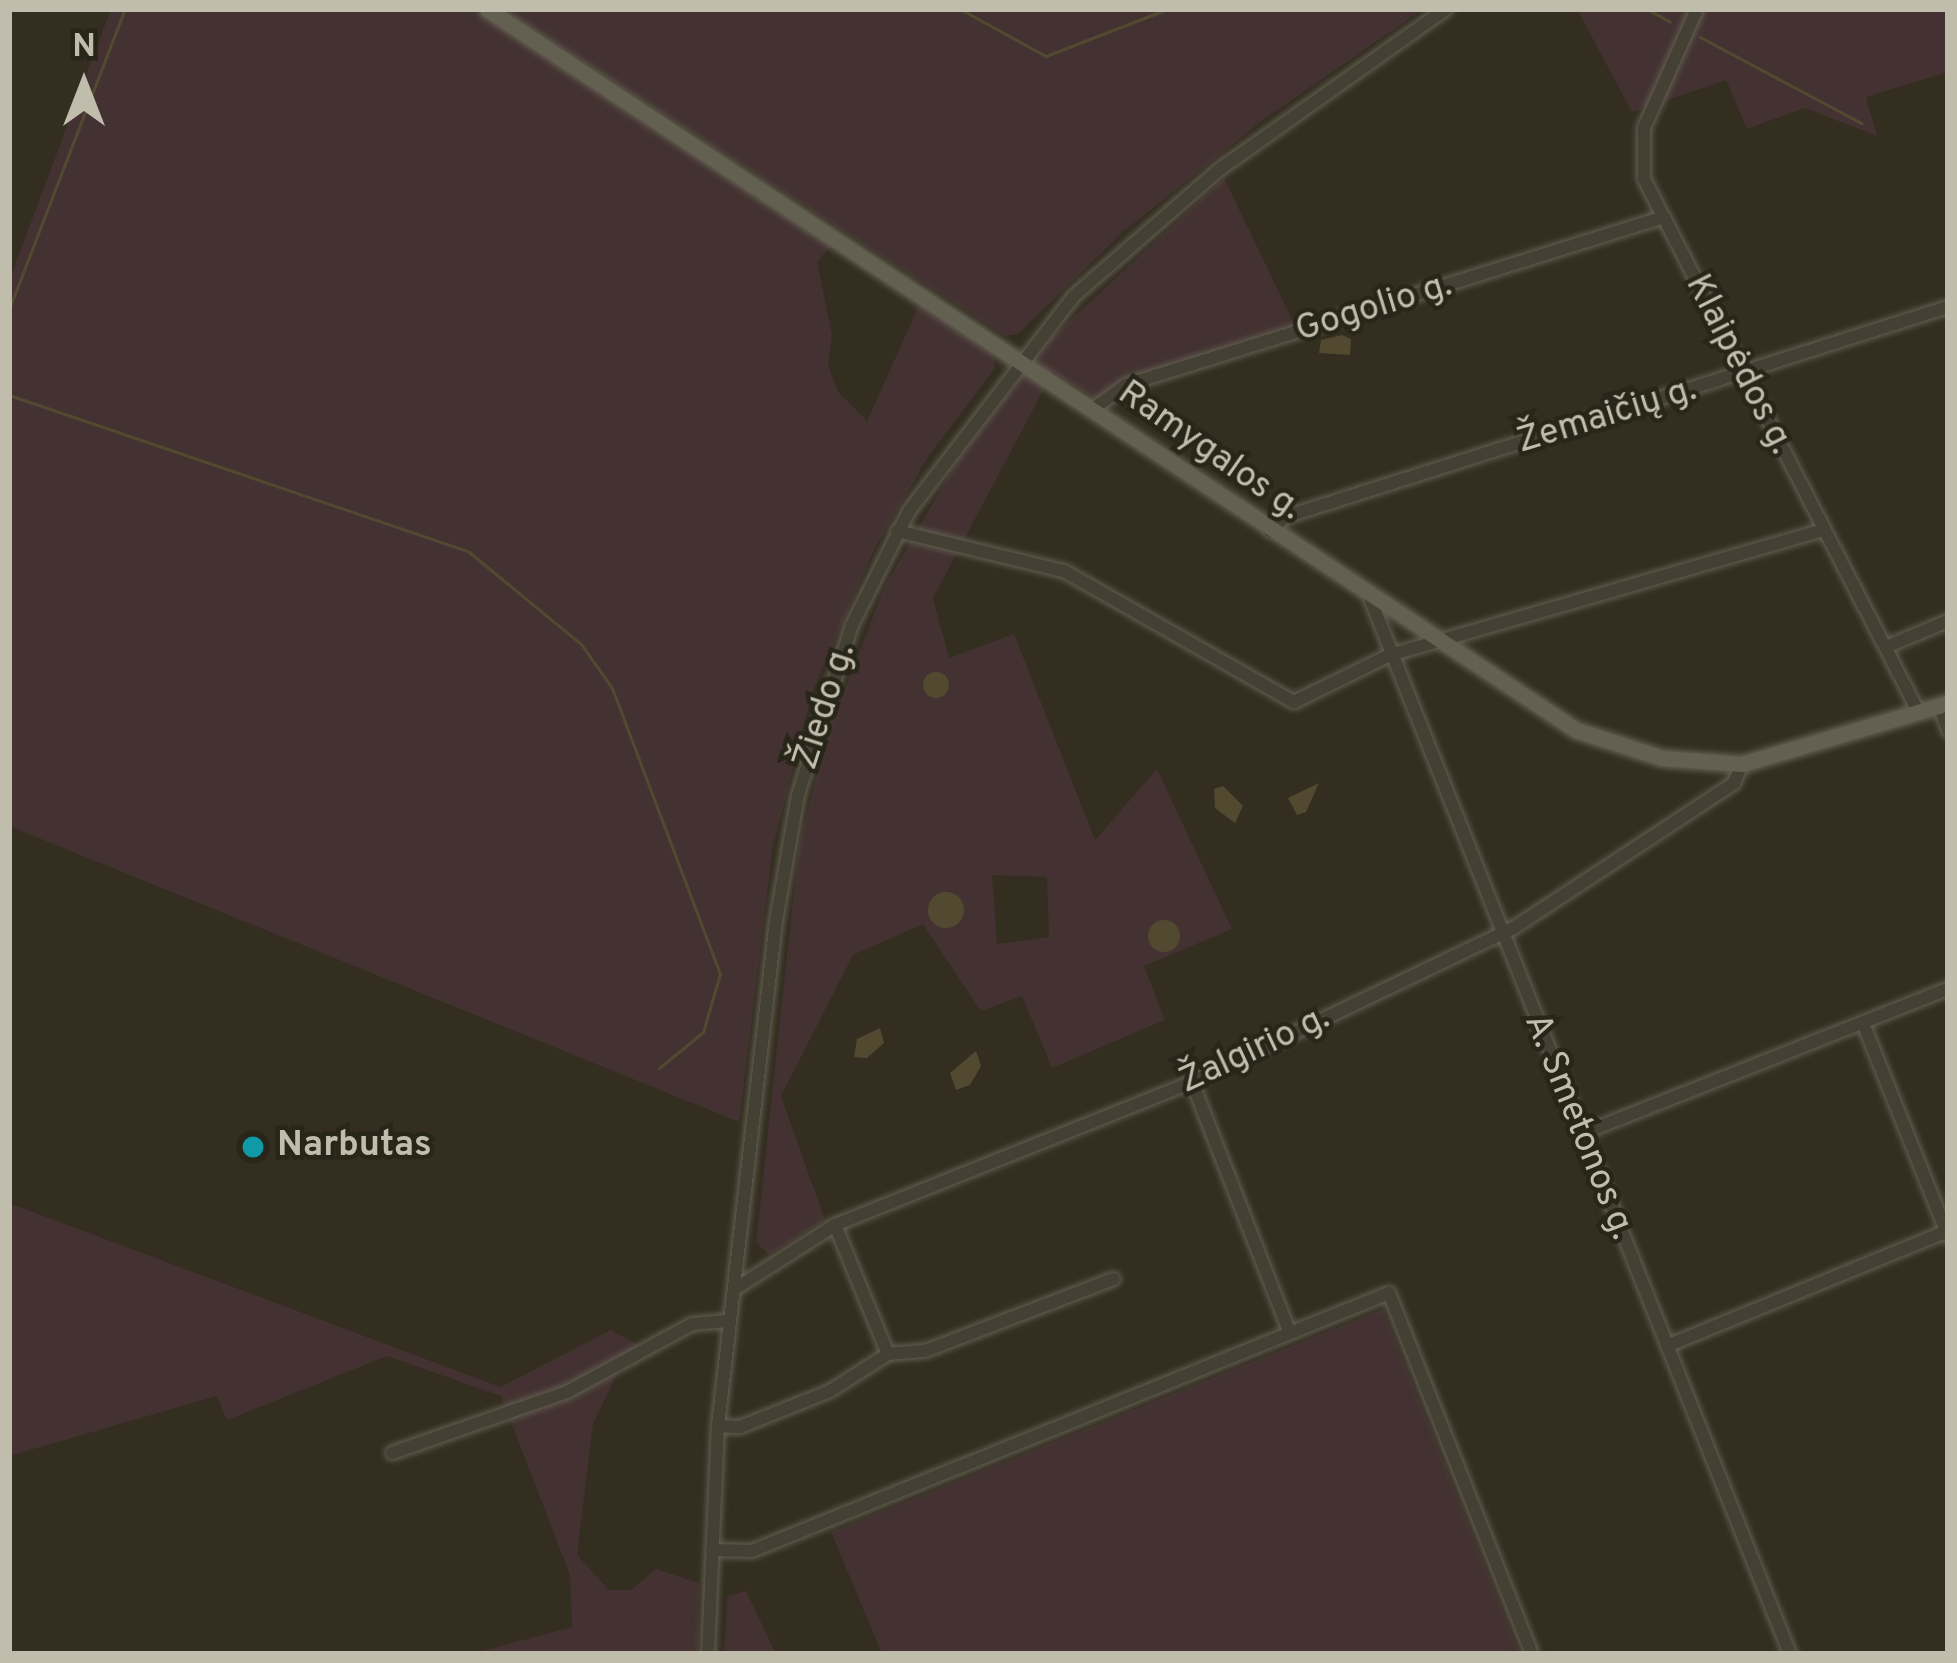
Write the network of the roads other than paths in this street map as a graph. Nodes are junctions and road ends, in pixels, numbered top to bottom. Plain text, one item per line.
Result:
1 (488, 9) edge
2 (1446, 9) edge
3 (1696, 9) edge
4 (1661, 218) junction
5 (1948, 308) edge
6 (1020, 359) junction
7 (1741, 376) junction
8 (1093, 409) junction
9 (1824, 530) junction
10 (897, 531) junction
11 (1270, 531) junction
12 (1370, 598) junction
13 (1948, 621) edge
14 (1441, 646) junction
15 (1886, 647) junction
16 (1390, 655) junction
17 (1943, 704) edge
18 (1918, 711) junction
19 (1948, 730) edge
20 (1742, 764) junction
21 (1499, 934) junction
22 (1948, 989) edge
23 (1863, 1023) junction
24 (1192, 1082) junction
25 (1581, 1133) junction
26 (835, 1225) junction
27 (1947, 1234) edge
28 (1114, 1279) dead end
29 (735, 1288) junction
30 (730, 1321) junction
31 (1289, 1331) junction
32 (1666, 1346) junction
33 (888, 1354) junction
34 (718, 1426) junction
35 (392, 1453) dead end
36 (712, 1550) junction
37 (708, 1654) edge
38 (1532, 1654) edge
39 (1790, 1654) edge

1 - 6 main road, Ramygalos g.
2 - 6 street, Žiedo g.
3 - 4 street, Klaipėdos g.
4 - 7 street, Klaipėdos g.
4 - 8 street, Gogolio g.
5 - 7 street, Žemaičių g.
6 - 8 main road, Ramygalos g.
6 - 10 street, Žiedo g.
7 - 9 street, Klaipėdos g.
7 - 11 street, Žemaičių g.
8 - 11 main road, Ramygalos g.
9 - 14 street
9 - 15 street, Klaipėdos g.
10 - 16 street
10 - 29 street, Žiedo g.
11 - 12 main road, Ramygalos g.
12 - 14 main road, Ramygalos g.
12 - 16 street, A. Smetonos g.
13 - 15 street
14 - 16 street
14 - 20 main road, Ramygalos g.
15 - 18 street, Klaipėdos g.
16 - 21 street, A. Smetonos g.
17 - 18 main road, Ramygalos g.
17 - 19 street
18 - 20 main road, Ramygalos g.
20 - 21 street, Žalgirio g.
21 - 24 street, Žalgirio g.
21 - 25 street, A. Smetonos g.
22 - 23 street
23 - 25 street
23 - 27 street
24 - 26 street, Žalgirio g.
24 - 31 street
25 - 32 street, A. Smetonos g.
26 - 29 street, Žalgirio g.
26 - 33 street
27 - 32 street
28 - 33 street
29 - 30 street, Žiedo g.
30 - 34 street, Žiedo g.
30 - 35 street
31 - 36 street
31 - 38 street
32 - 39 street, A. Smetonos g.
33 - 34 street
34 - 36 street, Žiedo g.
36 - 37 street, Žiedo g.

